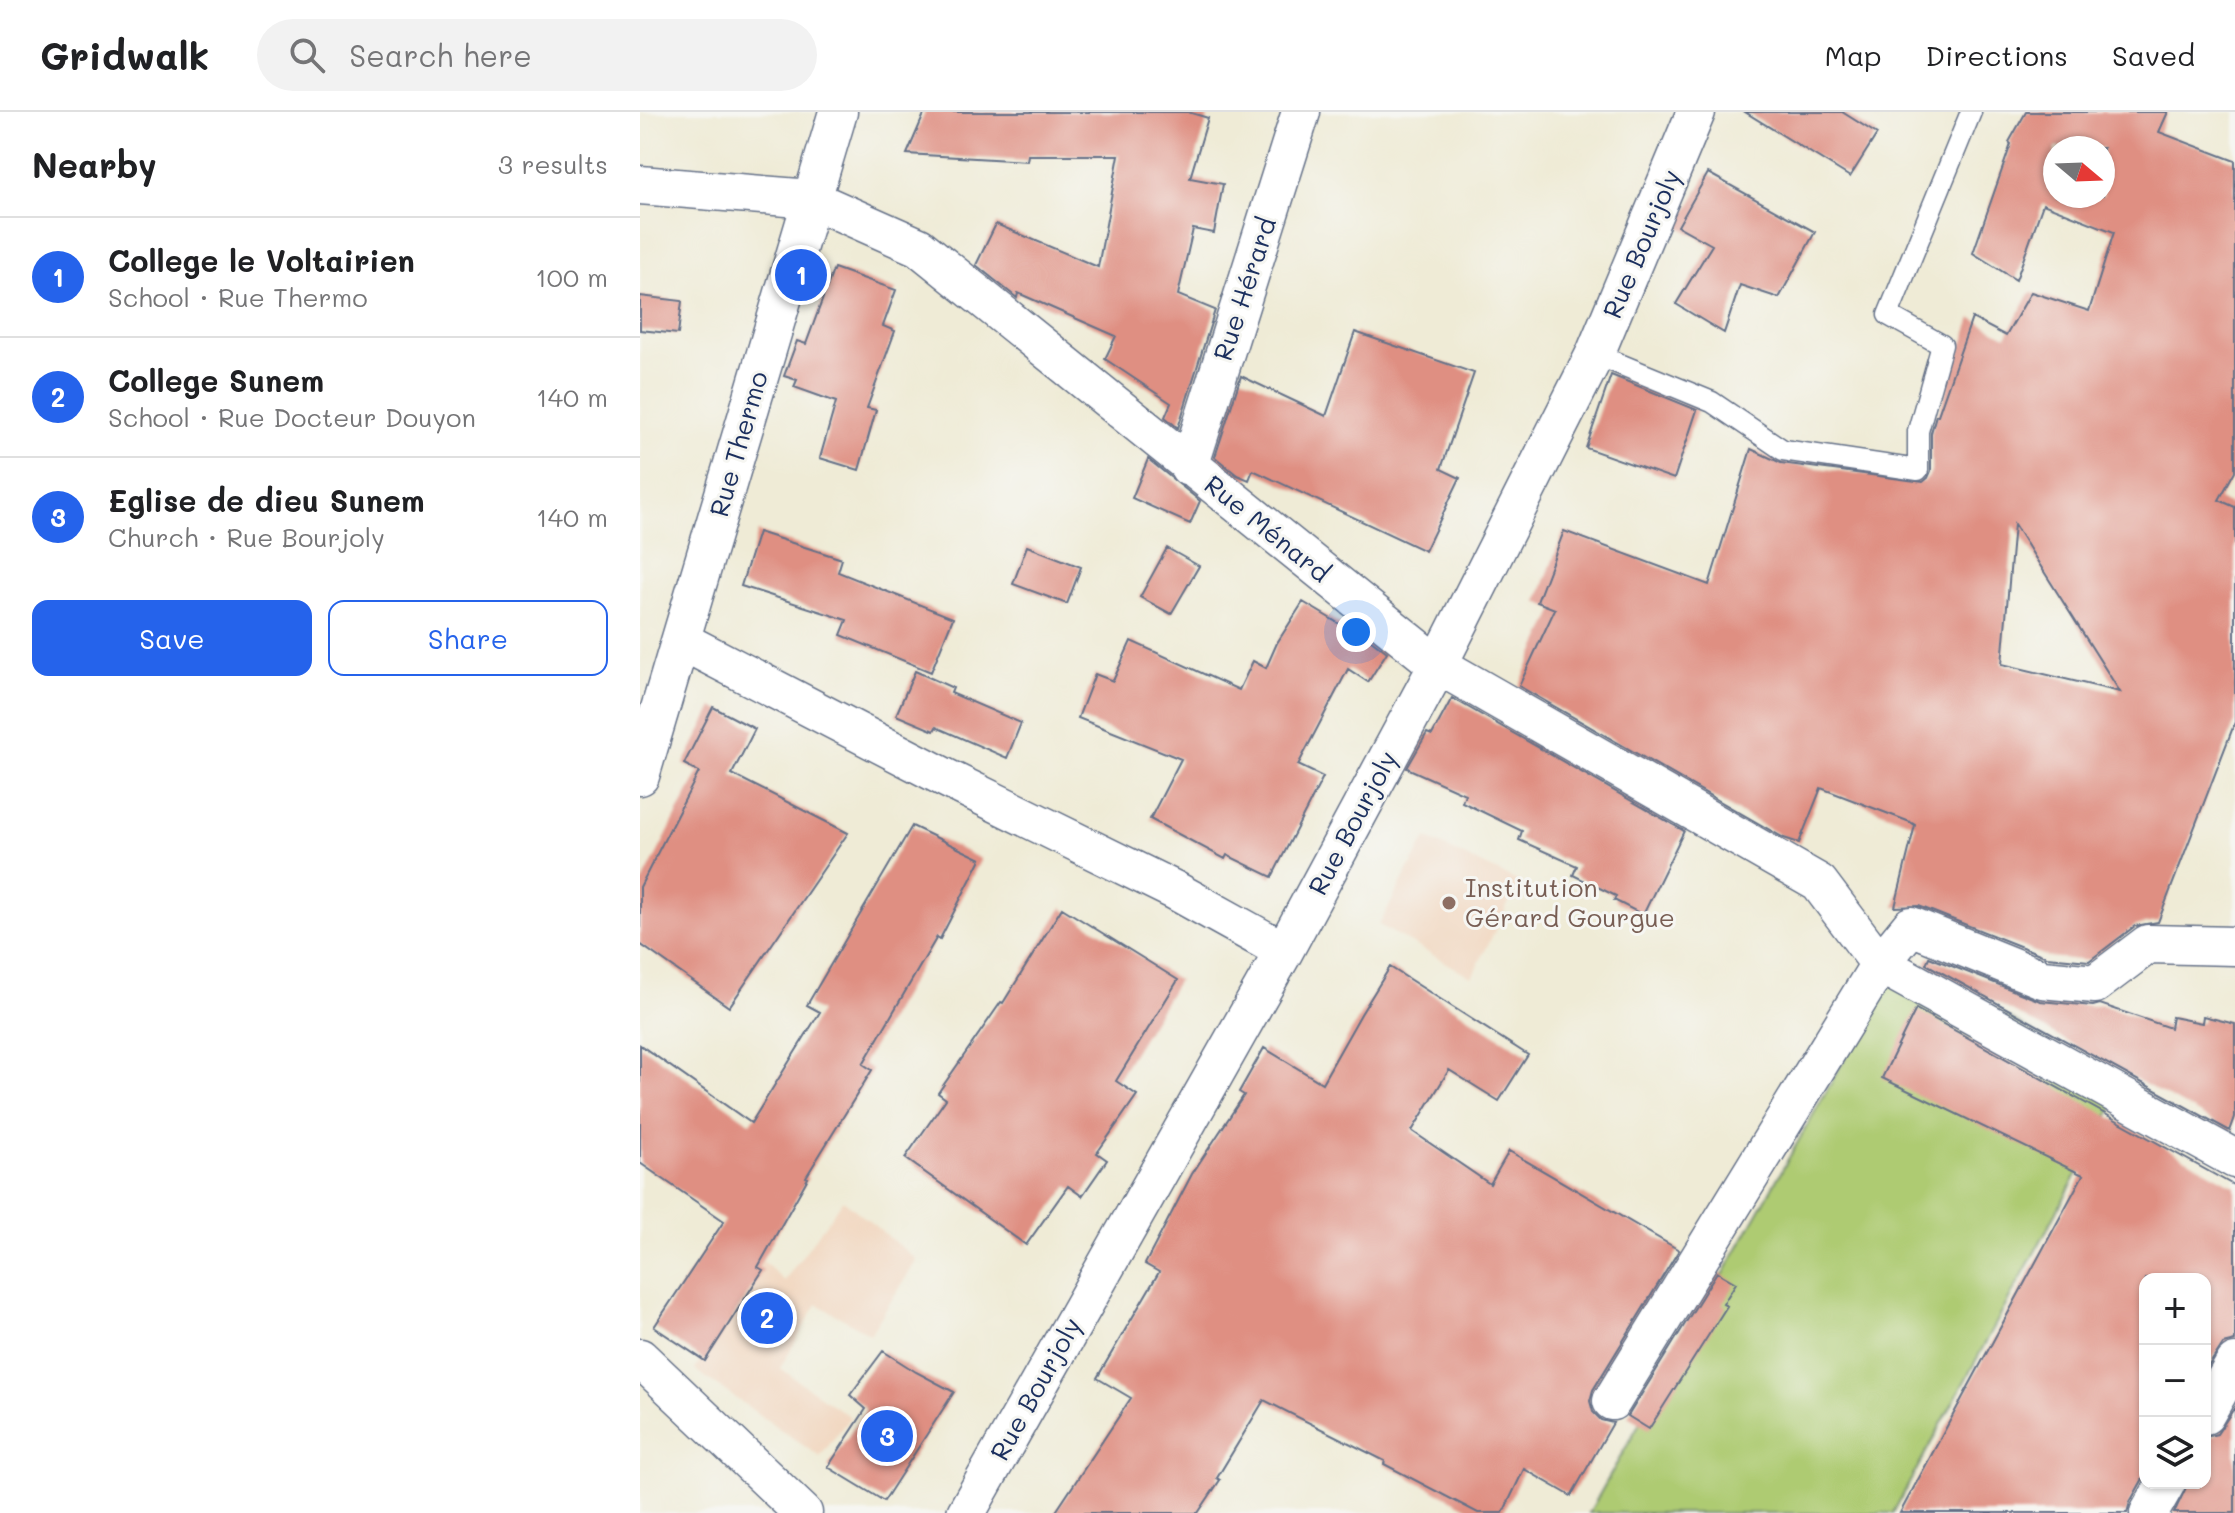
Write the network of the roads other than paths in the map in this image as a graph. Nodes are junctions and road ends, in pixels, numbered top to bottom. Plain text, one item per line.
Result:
1 (838, 112) edge
2 (1301, 112) edge
3 (1696, 112) edge
4 (1971, 112) edge
5 (640, 185) edge
6 (811, 199) junction
7 (1595, 354) junction
8 (1189, 467) junction
9 (682, 641) junction
10 (1438, 665) junction
11 (640, 776) edge
12 (2235, 946) edge
13 (1284, 951) junction
14 (1880, 964) junction
15 (2235, 1159) edge
16 (640, 1358) edge
17 (2235, 1363) edge
18 (1612, 1401) dead end
19 (2211, 1405) edge
20 (2163, 1489) edge
21 (803, 1513) edge
22 (966, 1513) edge
23 (2149, 1513) edge

1 - 6 street, Rue Thermo
2 - 8 street, Rue Hérard
3 - 7 street, Rue Bourjoly
4 - 7 lane
5 - 6 street, Rue Ménard
6 - 8 street, Rue Ménard
6 - 9 street, Rue Thermo
7 - 10 street, Rue Bourjoly
8 - 10 street, Rue Ménard
9 - 11 street, Rue Thermo
9 - 13 street
10 - 13 street, Rue Bourjoly
10 - 14 street, Rue Ménard
12 - 14 street
13 - 22 street, Rue Bourjoly
14 - 15 street
14 - 18 street
16 - 21 street
17 - 19 street
20 - 23 street

